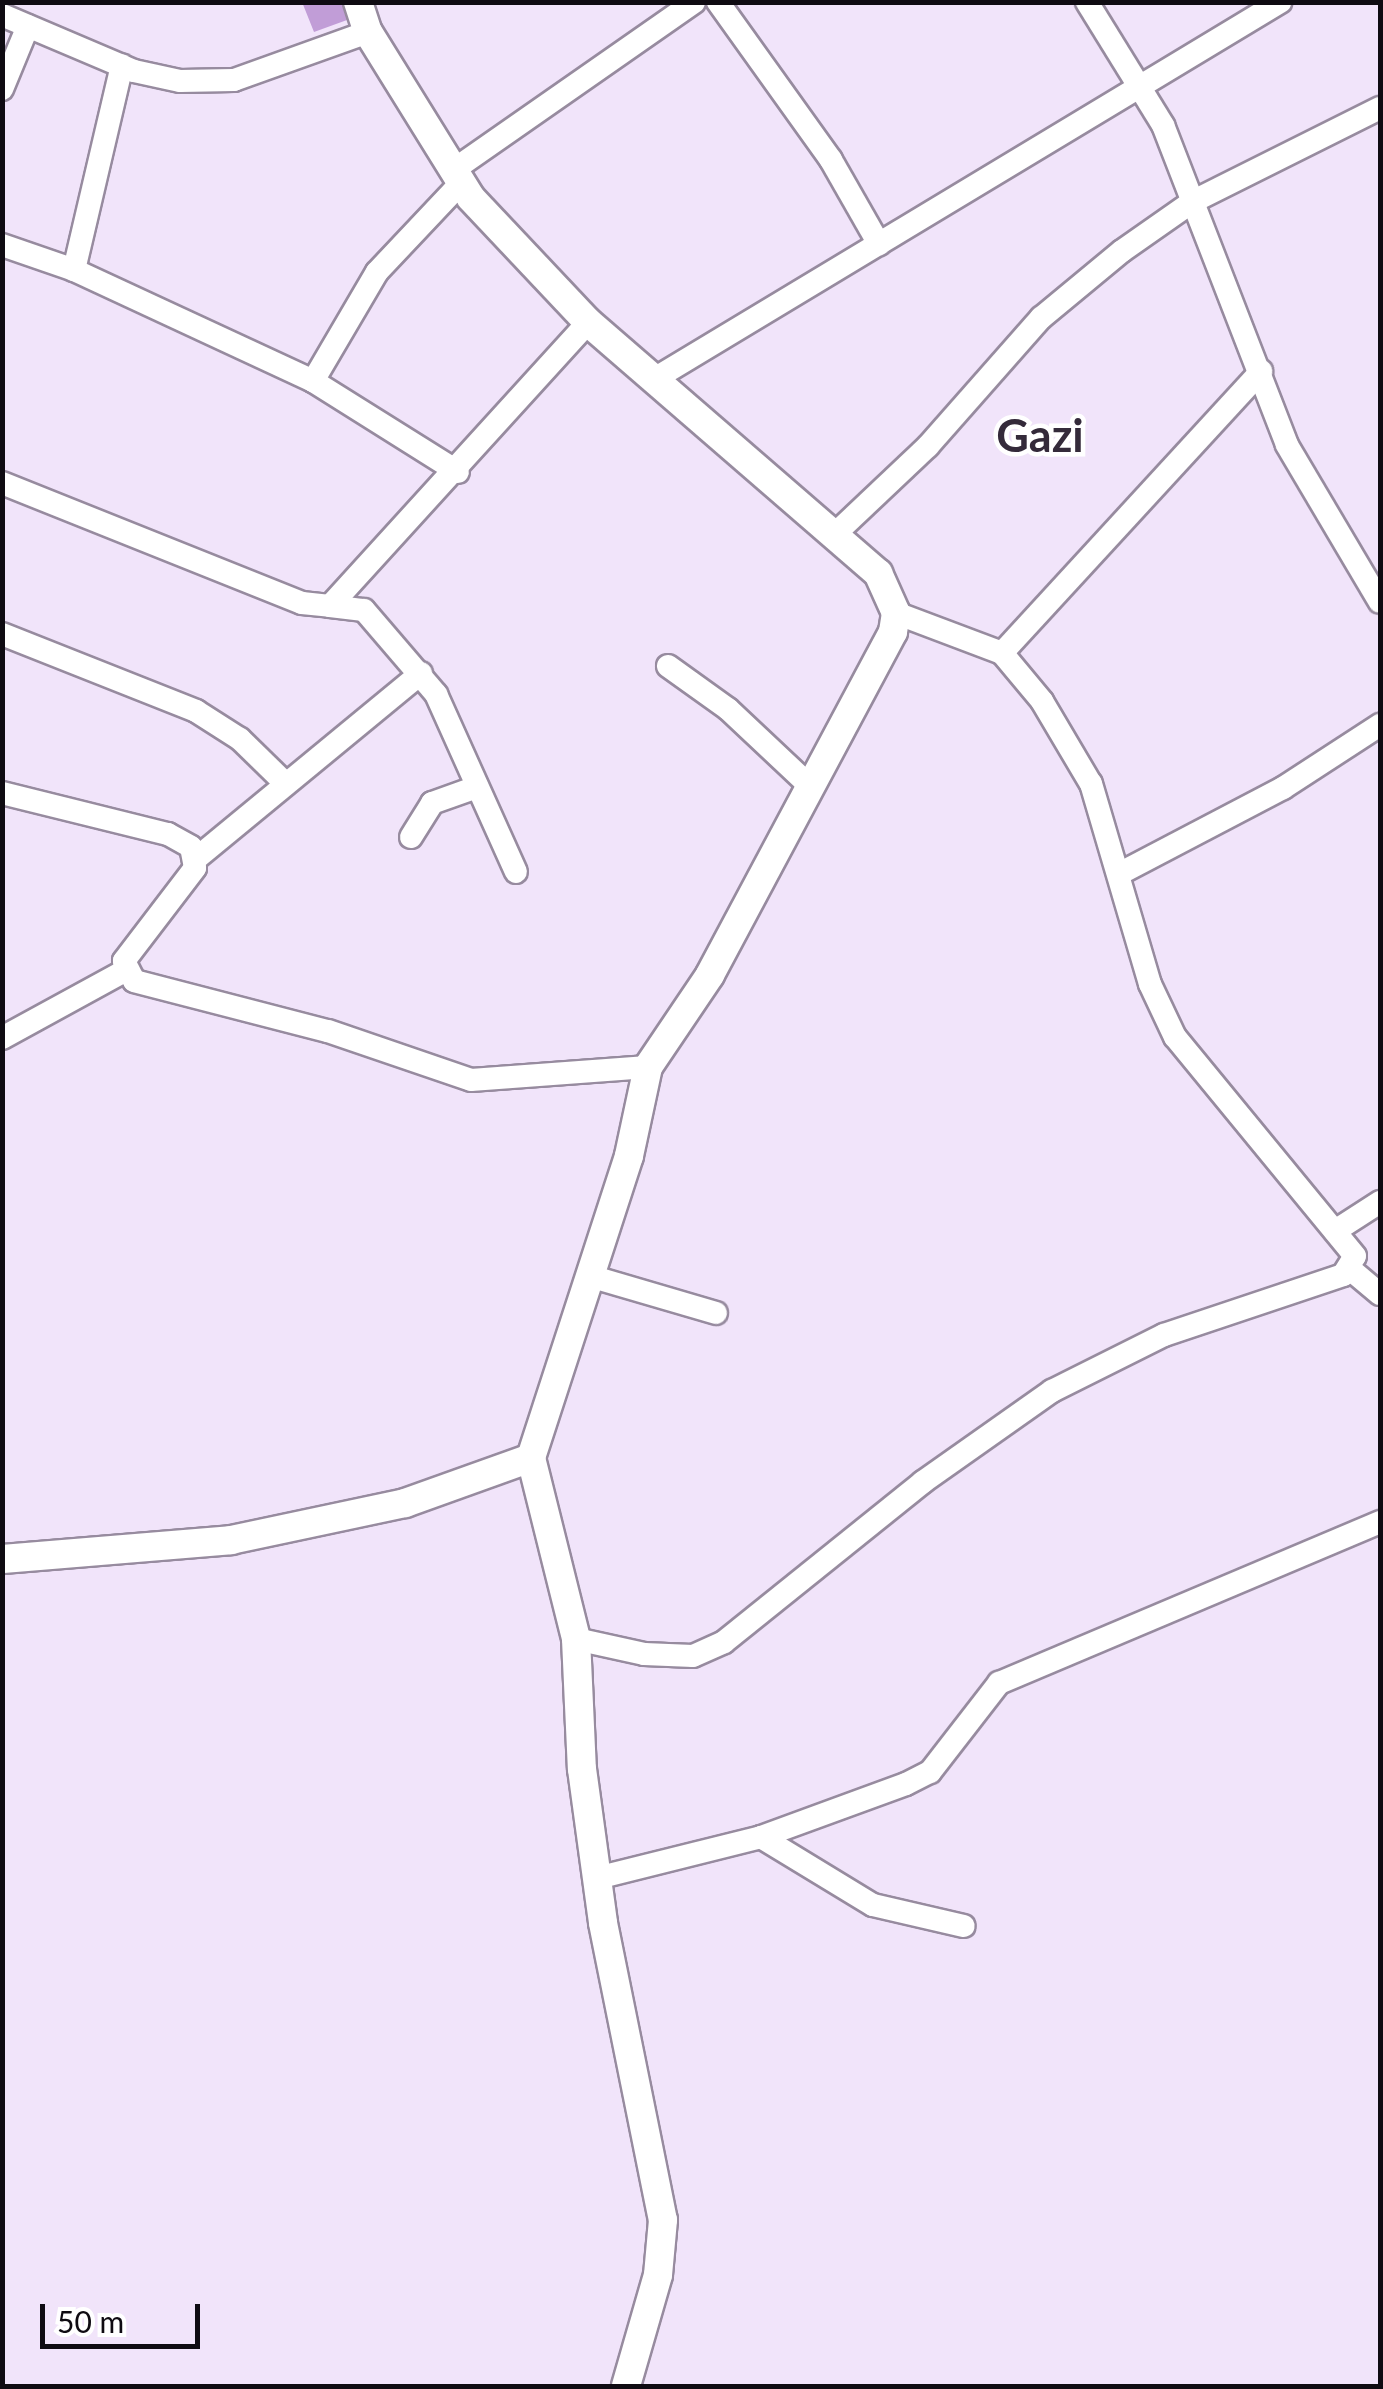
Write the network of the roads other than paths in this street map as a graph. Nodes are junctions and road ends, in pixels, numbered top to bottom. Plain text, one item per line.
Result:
1 (358, 2) edge
2 (694, 2) edge
3 (718, 2) edge
4 (1087, 2) edge
5 (1280, 2) edge
6 (2, 16) edge
7 (28, 26) junction
8 (368, 32) junction
9 (122, 66) junction
10 (1141, 87) junction
11 (2, 89) edge
12 (1380, 108) edge
13 (456, 178) junction
14 (1192, 202) junction
15 (878, 244) junction
16 (2, 245) edge
17 (74, 270) junction
18 (588, 322) junction
19 (1260, 371) junction
20 (656, 378) junction
21 (313, 382) junction
22 (458, 472) junction
23 (2, 483) edge
24 (834, 535) junction
25 (1380, 602) edge
26 (330, 606) junction
27 (896, 613) junction
28 (2, 634) edge
29 (1002, 654) junction
30 (668, 666) dead end
31 (420, 673) junction
32 (1380, 725) edge
33 (286, 784) junction
34 (810, 786) junction
35 (477, 787) junction
36 (2, 792) edge
37 (411, 838) dead end
38 (198, 857) junction
39 (516, 872) dead end
40 (1119, 874) junction
41 (126, 970) junction
42 (2, 1038) edge
43 (648, 1067) junction
44 (1380, 1202) edge
45 (1335, 1231) junction
46 (1350, 1269) junction
47 (593, 1277) junction
48 (1380, 1294) edge
49 (716, 1313) dead end
50 (531, 1458) junction
51 (1380, 1522) edge
52 (2, 1560) edge
53 (576, 1639) junction
54 (761, 1837) junction
55 (597, 1878) junction
56 (964, 1926) dead end
57 (626, 2386) edge

1 - 8 street
2 - 13 street
3 - 15 street
4 - 10 street
5 - 10 street
6 - 7 street
7 - 9 street
7 - 11 street
8 - 9 street
8 - 13 street
9 - 17 street
10 - 14 street
10 - 15 street
12 - 14 street
13 - 18 street
13 - 21 street
14 - 19 street
14 - 24 street
15 - 20 street
16 - 17 street
17 - 21 street
18 - 20 street
18 - 22 street
19 - 25 street
19 - 29 street
20 - 24 street
21 - 22 street
22 - 26 street
23 - 26 street
24 - 27 street
26 - 31 street
27 - 29 street
27 - 34 street
28 - 33 street
29 - 40 street
30 - 34 street
31 - 33 street
31 - 35 street
32 - 40 street
33 - 38 street
34 - 43 street
35 - 37 street
35 - 39 street
36 - 38 street
38 - 41 street
40 - 45 street
41 - 42 street
41 - 43 street
43 - 47 street
44 - 45 street
45 - 46 street
46 - 48 street
46 - 53 street
47 - 49 street
47 - 50 street
50 - 52 street
50 - 53 street
51 - 54 street
53 - 55 street
54 - 55 street
54 - 56 street
55 - 57 street

